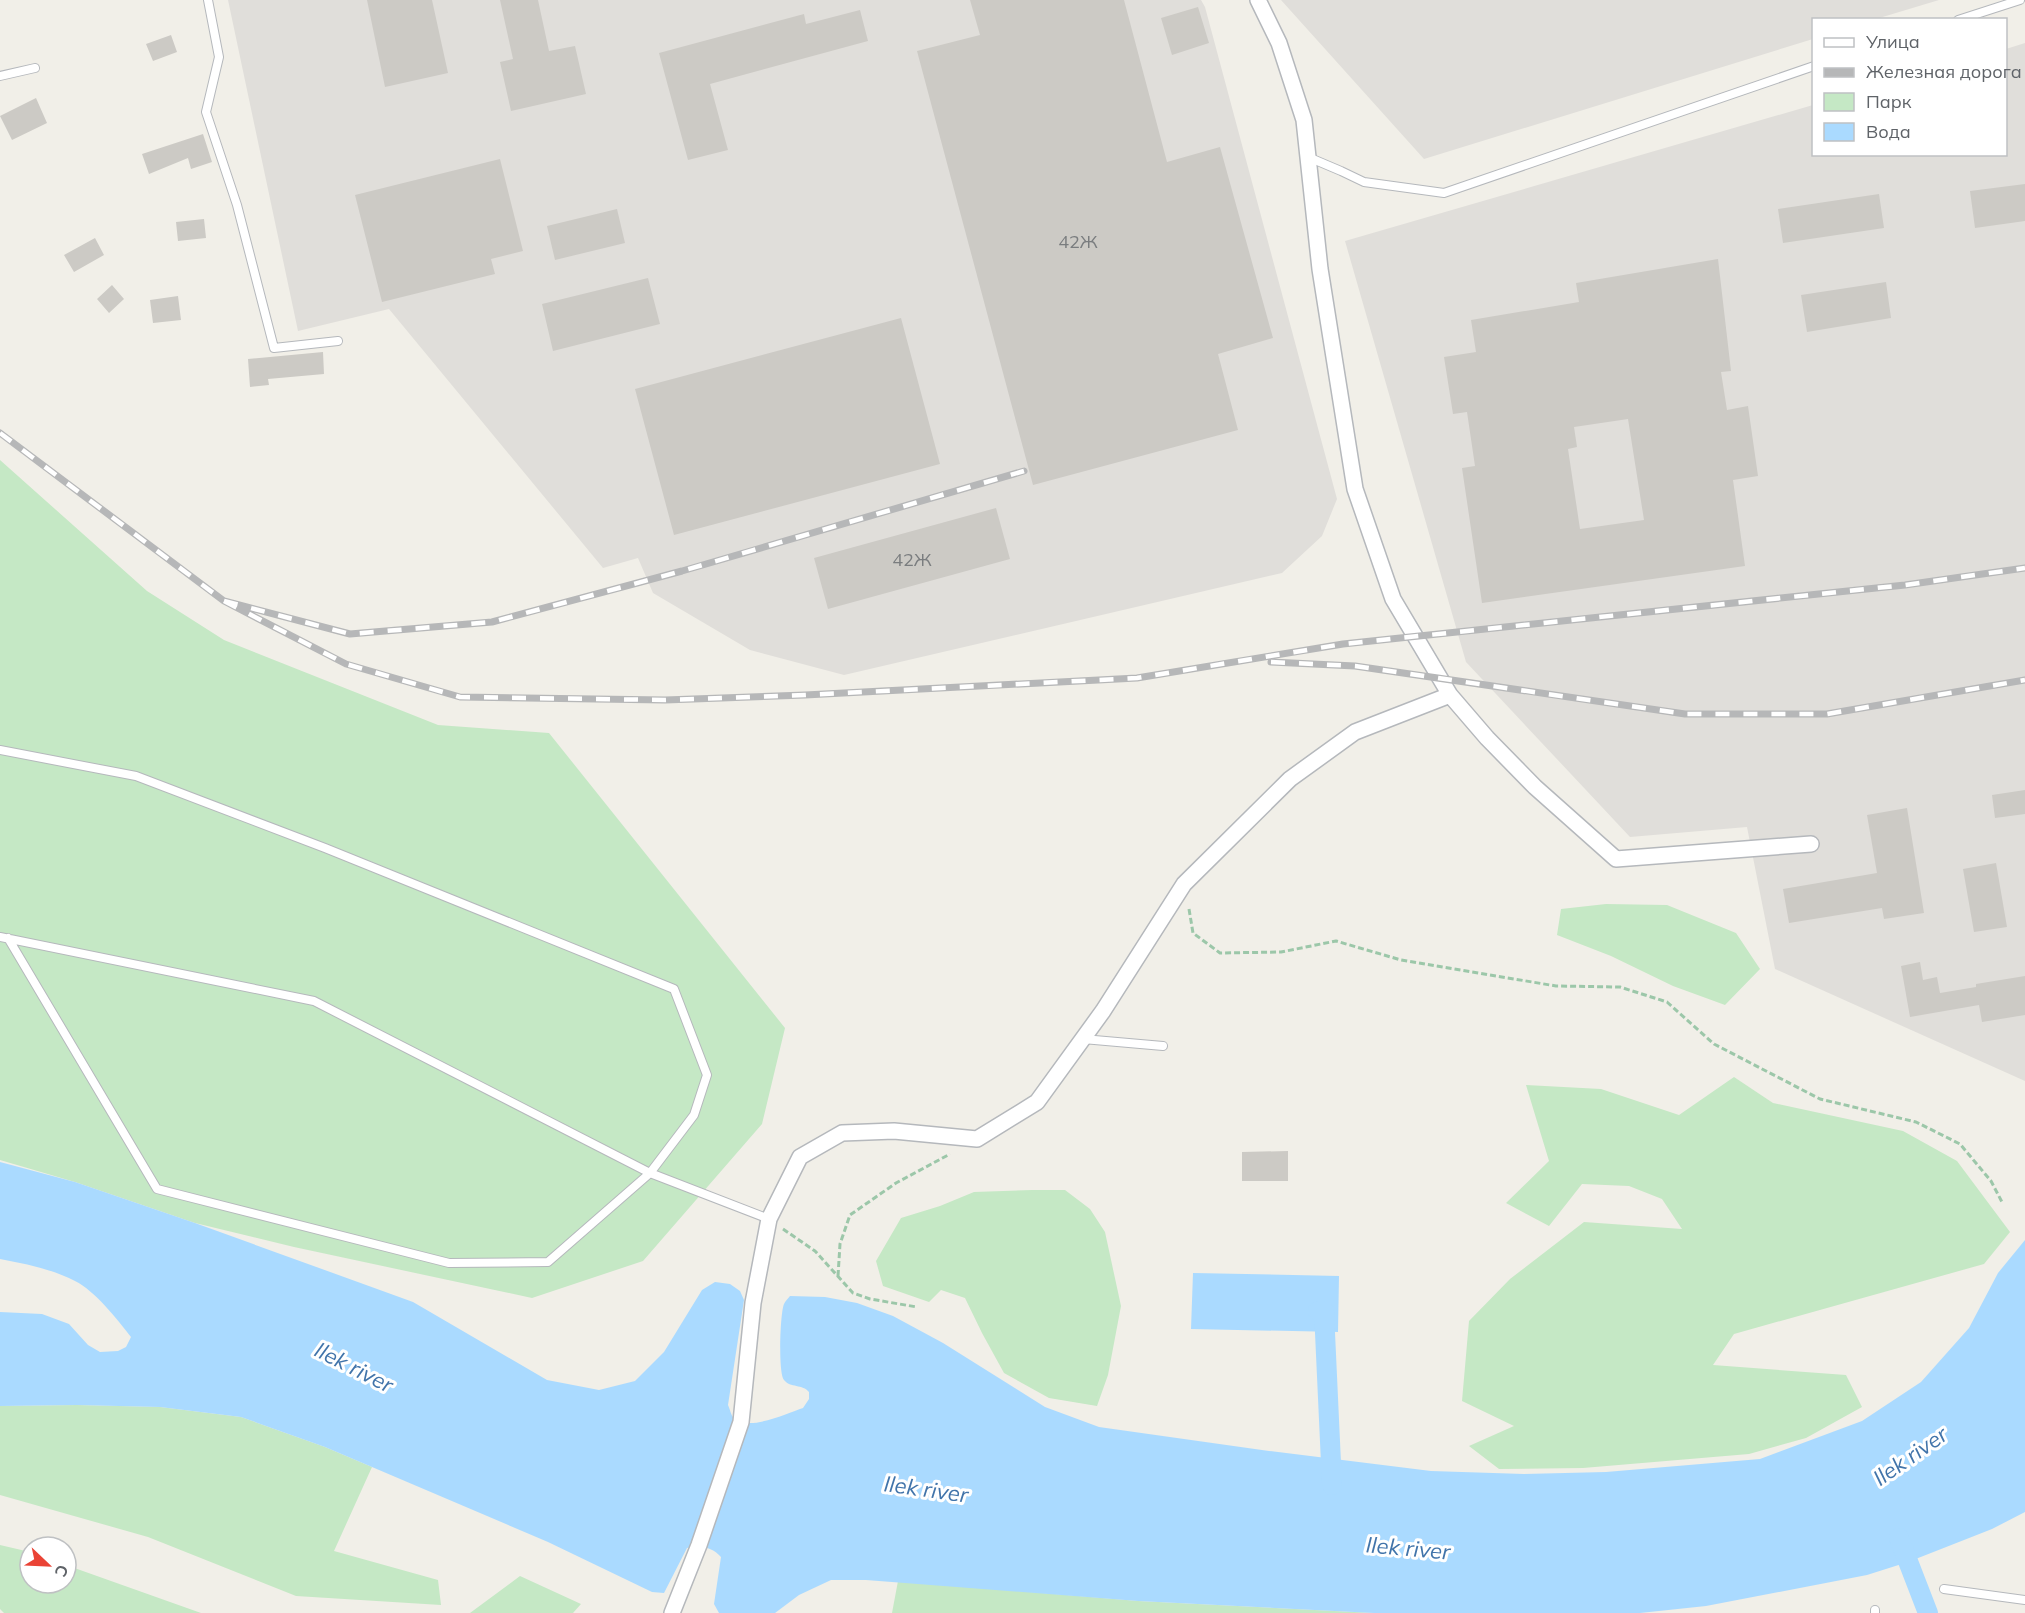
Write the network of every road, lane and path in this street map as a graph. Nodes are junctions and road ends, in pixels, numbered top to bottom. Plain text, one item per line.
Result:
1 (208, 0) edge
2 (1258, 0) edge
3 (2020, 0) edge
4 (1964, 18) edge
5 (1812, 67) edge
6 (35, 68) dead end
7 (0, 76) edge
8 (1308, 157) junction
9 (338, 341) dead end
10 (1450, 695) junction
11 (0, 750) edge
12 (1811, 844) dead end
13 (1184, 884) junction
14 (4, 938) edge
15 (1083, 1039) junction
16 (1163, 1046) dead end
17 (977, 1139) junction
18 (650, 1173) junction
19 (2003, 1204) dead end
20 (769, 1219) junction
21 (838, 1276) junction
22 (917, 1307) dead end
23 (1944, 1589) dead end
24 (2025, 1599) edge
25 (672, 1613) edge

1 - 9 lane
2 - 8 street
3 - 4 lane
5 - 8 lane
6 - 7 lane
8 - 10 street
10 - 12 street
10 - 13 street
11 - 18 lane
13 - 15 street
13 - 19 path
14 - 18 lane
14 - 18 lane
15 - 16 lane
15 - 17 street
17 - 20 street
17 - 21 path
18 - 20 lane
20 - 21 path
20 - 25 street
21 - 22 path
23 - 24 lane

